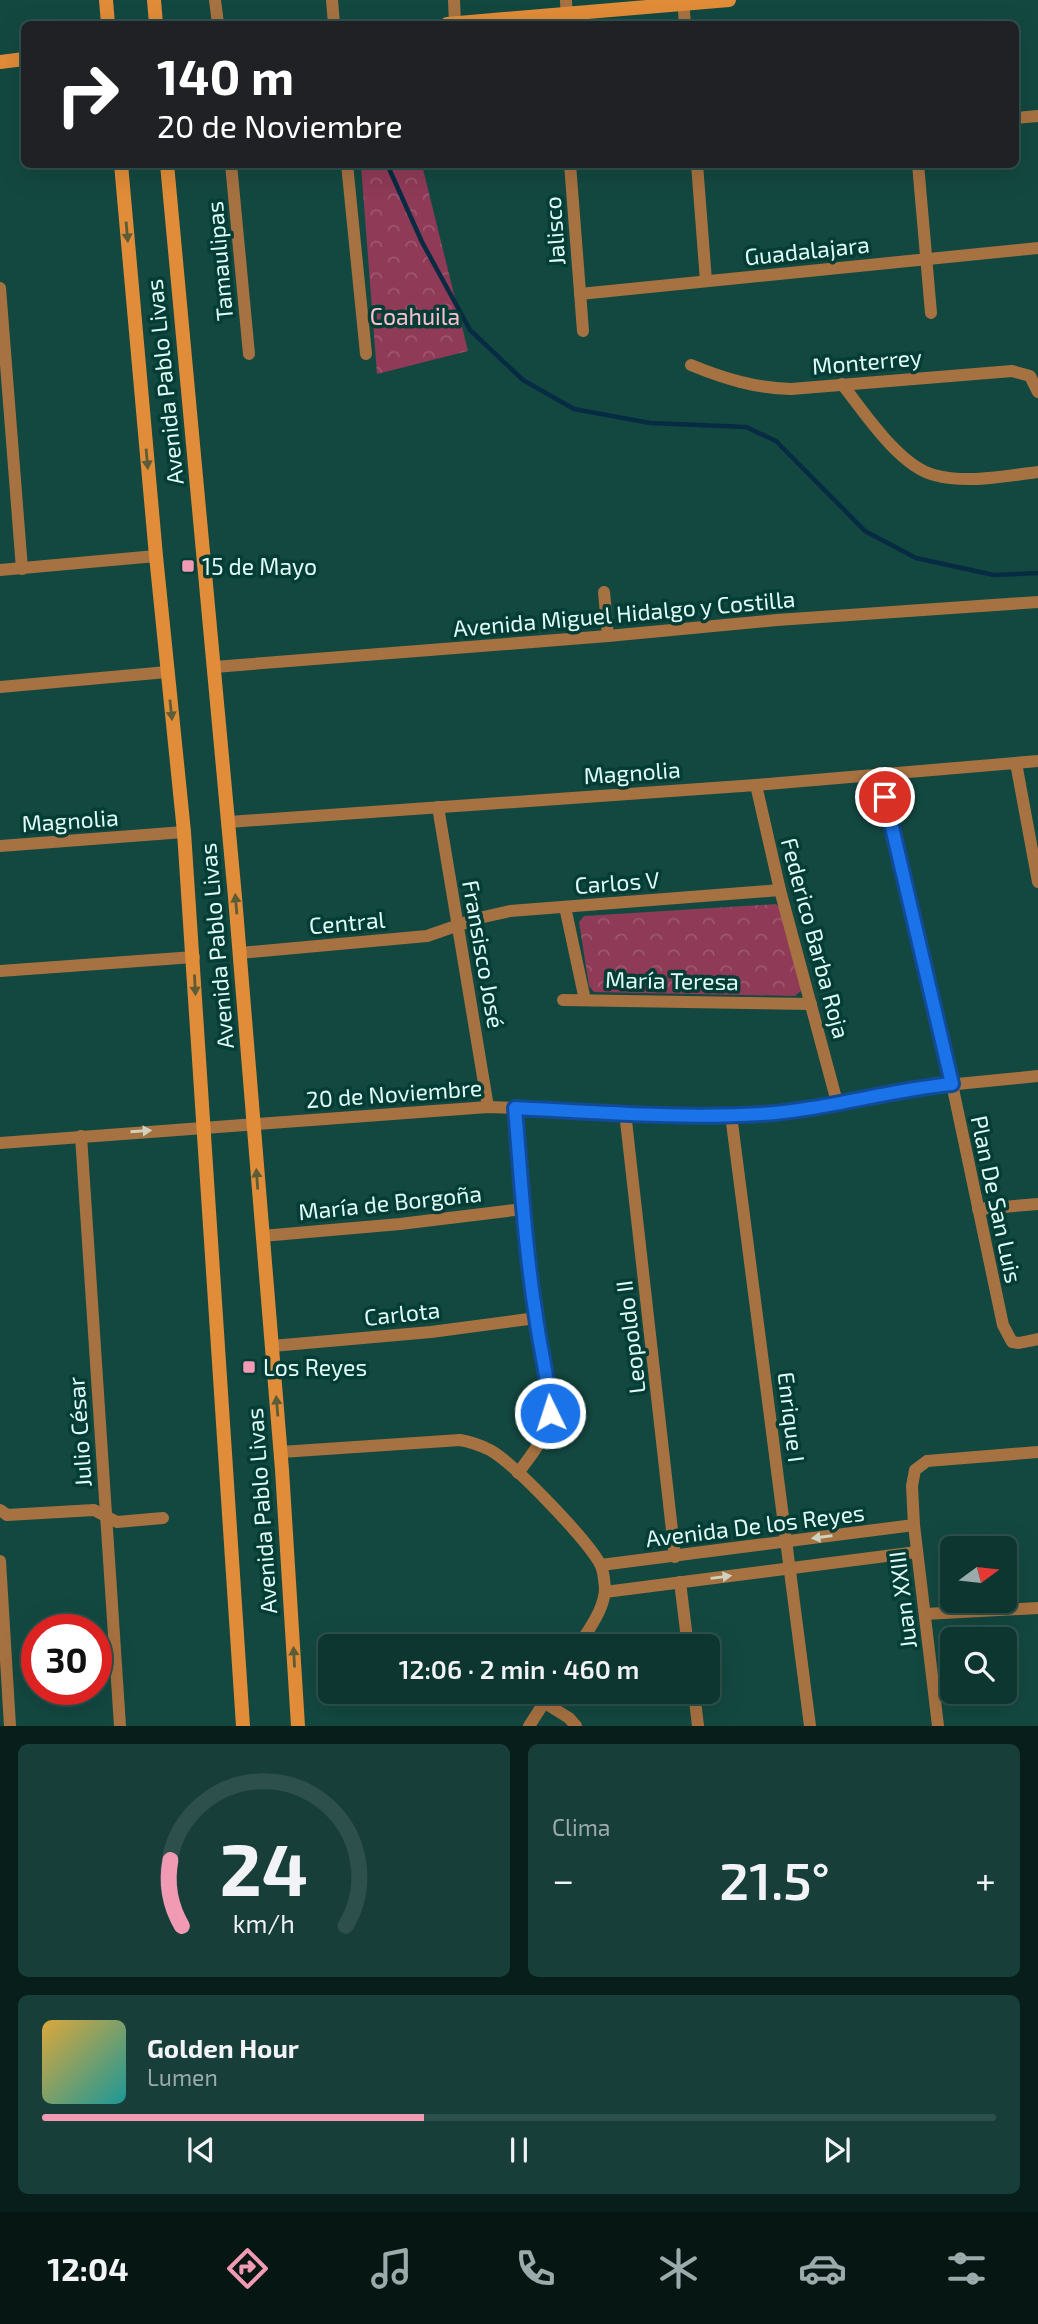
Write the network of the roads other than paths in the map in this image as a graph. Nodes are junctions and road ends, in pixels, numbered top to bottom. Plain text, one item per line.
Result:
1 (106, 0) edge
2 (154, 0) edge
3 (215, 0) edge
4 (332, 0) edge
5 (454, 0) edge
6 (729, 0) edge
7 (683, 2) edge
8 (567, 13) edge
9 (108, 21) edge
10 (156, 21) edge
11 (218, 21) edge
12 (334, 21) edge
13 (455, 21) edge
14 (486, 21) edge
15 (685, 21) edge
16 (21, 59) edge
17 (0, 62) edge
18 (1038, 116) edge
19 (1019, 118) edge
20 (121, 168) edge
21 (167, 168) edge
22 (231, 168) edge
23 (347, 168) edge
24 (570, 168) edge
25 (697, 168) edge
26 (919, 168) edge
27 (1038, 248) edge
28 (926, 258) junction
29 (706, 281) junction
30 (0, 288) edge
31 (580, 294) junction
32 (931, 313) dead end
33 (583, 331) dead end
34 (249, 354) dead end
35 (366, 354) dead end
36 (691, 365) dead end
37 (842, 384) junction
38 (1038, 392) edge
39 (1038, 472) edge
40 (156, 556) junction
41 (22, 569) junction
42 (0, 570) edge
43 (604, 592) dead end
44 (1038, 602) edge
45 (608, 636) junction
46 (214, 667) junction
47 (167, 671) junction
48 (0, 687) edge
49 (1038, 761) edge
50 (1016, 763) junction
51 (879, 773) junction
52 (756, 785) junction
53 (438, 807) junction
54 (229, 822) junction
55 (184, 832) junction
56 (0, 846) edge
57 (1038, 883) edge
58 (780, 890) junction
59 (565, 906) junction
60 (458, 926) junction
61 (240, 953) junction
62 (194, 957) junction
63 (0, 971) edge
64 (563, 1000) dead end
65 (585, 1000) junction
66 (811, 1003) junction
67 (1038, 1076) edge
68 (952, 1084) junction
69 (837, 1102) junction
70 (488, 1107) junction
71 (515, 1108) junction
72 (625, 1112) junction
73 (731, 1115) junction
74 (253, 1123) junction
75 (202, 1126) junction
76 (80, 1136) junction
77 (0, 1143) edge
78 (1038, 1204) edge
79 (523, 1209) junction
80 (978, 1209) junction
81 (262, 1236) junction
82 (536, 1318) junction
83 (1038, 1339) edge
84 (272, 1346) junction
85 (281, 1452) junction
86 (1038, 1452) edge
87 (518, 1473) junction
88 (0, 1510) edge
89 (106, 1516) junction
90 (163, 1518) dead end
91 (914, 1525) junction
92 (787, 1542) junction
93 (917, 1552) junction
94 (675, 1557) junction
95 (0, 1561) edge
96 (601, 1565) junction
97 (790, 1568) junction
98 (680, 1582) junction
99 (605, 1592) junction
100 (1038, 1608) edge
101 (925, 1615) junction
102 (586, 1634) edge
103 (686, 1634) edge
104 (544, 1704) edge
105 (554, 1704) edge
106 (695, 1704) edge
107 (10, 1726) edge
108 (120, 1726) edge
109 (243, 1726) edge
110 (298, 1726) edge
111 (528, 1726) edge
112 (576, 1726) edge
113 (698, 1726) edge
114 (810, 1726) edge
115 (938, 1726) edge

1 - 9 main road
2 - 10 main road
3 - 11 street
4 - 12 street
5 - 13 street
6 - 7 main road
7 - 8 main road
7 - 15 street
8 - 14 main road
16 - 17 main road
18 - 19 street
20 -> 40 main road, Avenida Pablo Livas
21 - 46 main road, Avenida Pablo Livas
22 - 34 street, Tamaulipas
23 - 35 street
24 - 31 street, Jalisco
25 - 29 street
26 - 28 street
27 - 28 street, Guadalajara
28 - 29 street, Guadalajara
28 - 32 street
29 - 31 street, Guadalajara
30 - 41 street
31 - 33 street, Jalisco
36 - 37 street, Monterrey
37 - 38 street, Monterrey
37 - 39 street
40 - 41 street
40 - 47 main road, Avenida Pablo Livas
41 - 42 street
43 - 45 street
44 - 45 street, Avenida Miguel Hidalgo y Costilla
45 - 46 street, Avenida Miguel Hidalgo y Costilla
46 - 54 main road, Avenida Pablo Livas
47 - 48 street
47 -> 55 main road, Avenida Pablo Livas
49 - 50 street, Magnolia
50 - 51 street, Magnolia
50 - 57 street
51 - 52 street, Magnolia
51 - 68 street, Plan De San Luis
52 - 53 street, Magnolia
52 - 58 street, Federico Barba Roja
53 - 54 street, Magnolia
53 - 60 street, Fransisco José
61 -> 54 main road, Avenida Pablo Livas
55 - 56 street, Magnolia
55 - 62 main road, Avenida Pablo Livas
58 - 59 street, Carlos V
58 - 66 street, Federico Barba Roja
59 - 60 street, Carlos V
59 - 65 street, María Teresa
60 - 61 street, Central
60 - 70 street, Fransisco José
61 - 74 main road, Avenida Pablo Livas
62 - 63 street
62 -> 75 main road, Avenida Pablo Livas
64 - 65 street
65 - 66 street, María Teresa
66 - 69 street, Federico Barba Roja
67 - 68 street, 20 de Noviembre
68 - 69 street, 20 de Noviembre
68 - 80 street, Plan De San Luis
69 - 73 street, 20 de Noviembre
70 - 71 street, 20 de Noviembre
70 - 74 street, 20 de Noviembre
71 - 72 street, 20 de Noviembre
71 - 79 street
72 - 73 street, 20 de Noviembre
72 - 94 street, Leopoldo II
73 - 92 street, Enrique I
74 - 75 street, 20 de Noviembre
81 -> 74 main road, Avenida Pablo Livas
76 -> 75 street, 20 de Noviembre
75 - 109 main road, Avenida Pablo Livas
76 - 77 street, 20 de Noviembre
76 - 89 street, Julio César
78 - 80 street
79 - 81 street, María de Borgoña
79 - 82 street
80 - 83 street, Plan De San Luis
81 - 84 main road, Avenida Pablo Livas
82 - 84 street, Carlota
82 - 87 street
85 -> 84 main road, Avenida Pablo Livas
85 - 87 street
110 -> 85 main road, Avenida Pablo Livas
86 - 91 street, Juan XXIII
87 - 96 street
88 - 89 street
89 - 90 street
89 - 108 street, Julio César
91 -> 92 street, Avenida De los Reyes
91 - 93 street, Juan XXIII
92 - 94 street, Avenida De los Reyes
92 - 97 street, Enrique I
93 - 97 street, Avenida De los Reyes
93 - 101 street, Juan XXIII
94 - 96 street, Avenida De los Reyes
95 - 107 street
96 - 99 street
98 -> 97 street, Avenida De los Reyes
97 - 114 street, Enrique I
98 - 99 street, Avenida De los Reyes
98 - 103 street
99 - 102 street
100 - 101 street
101 - 115 street, Juan XXIII
104 - 111 street
105 - 112 street
106 - 113 street

